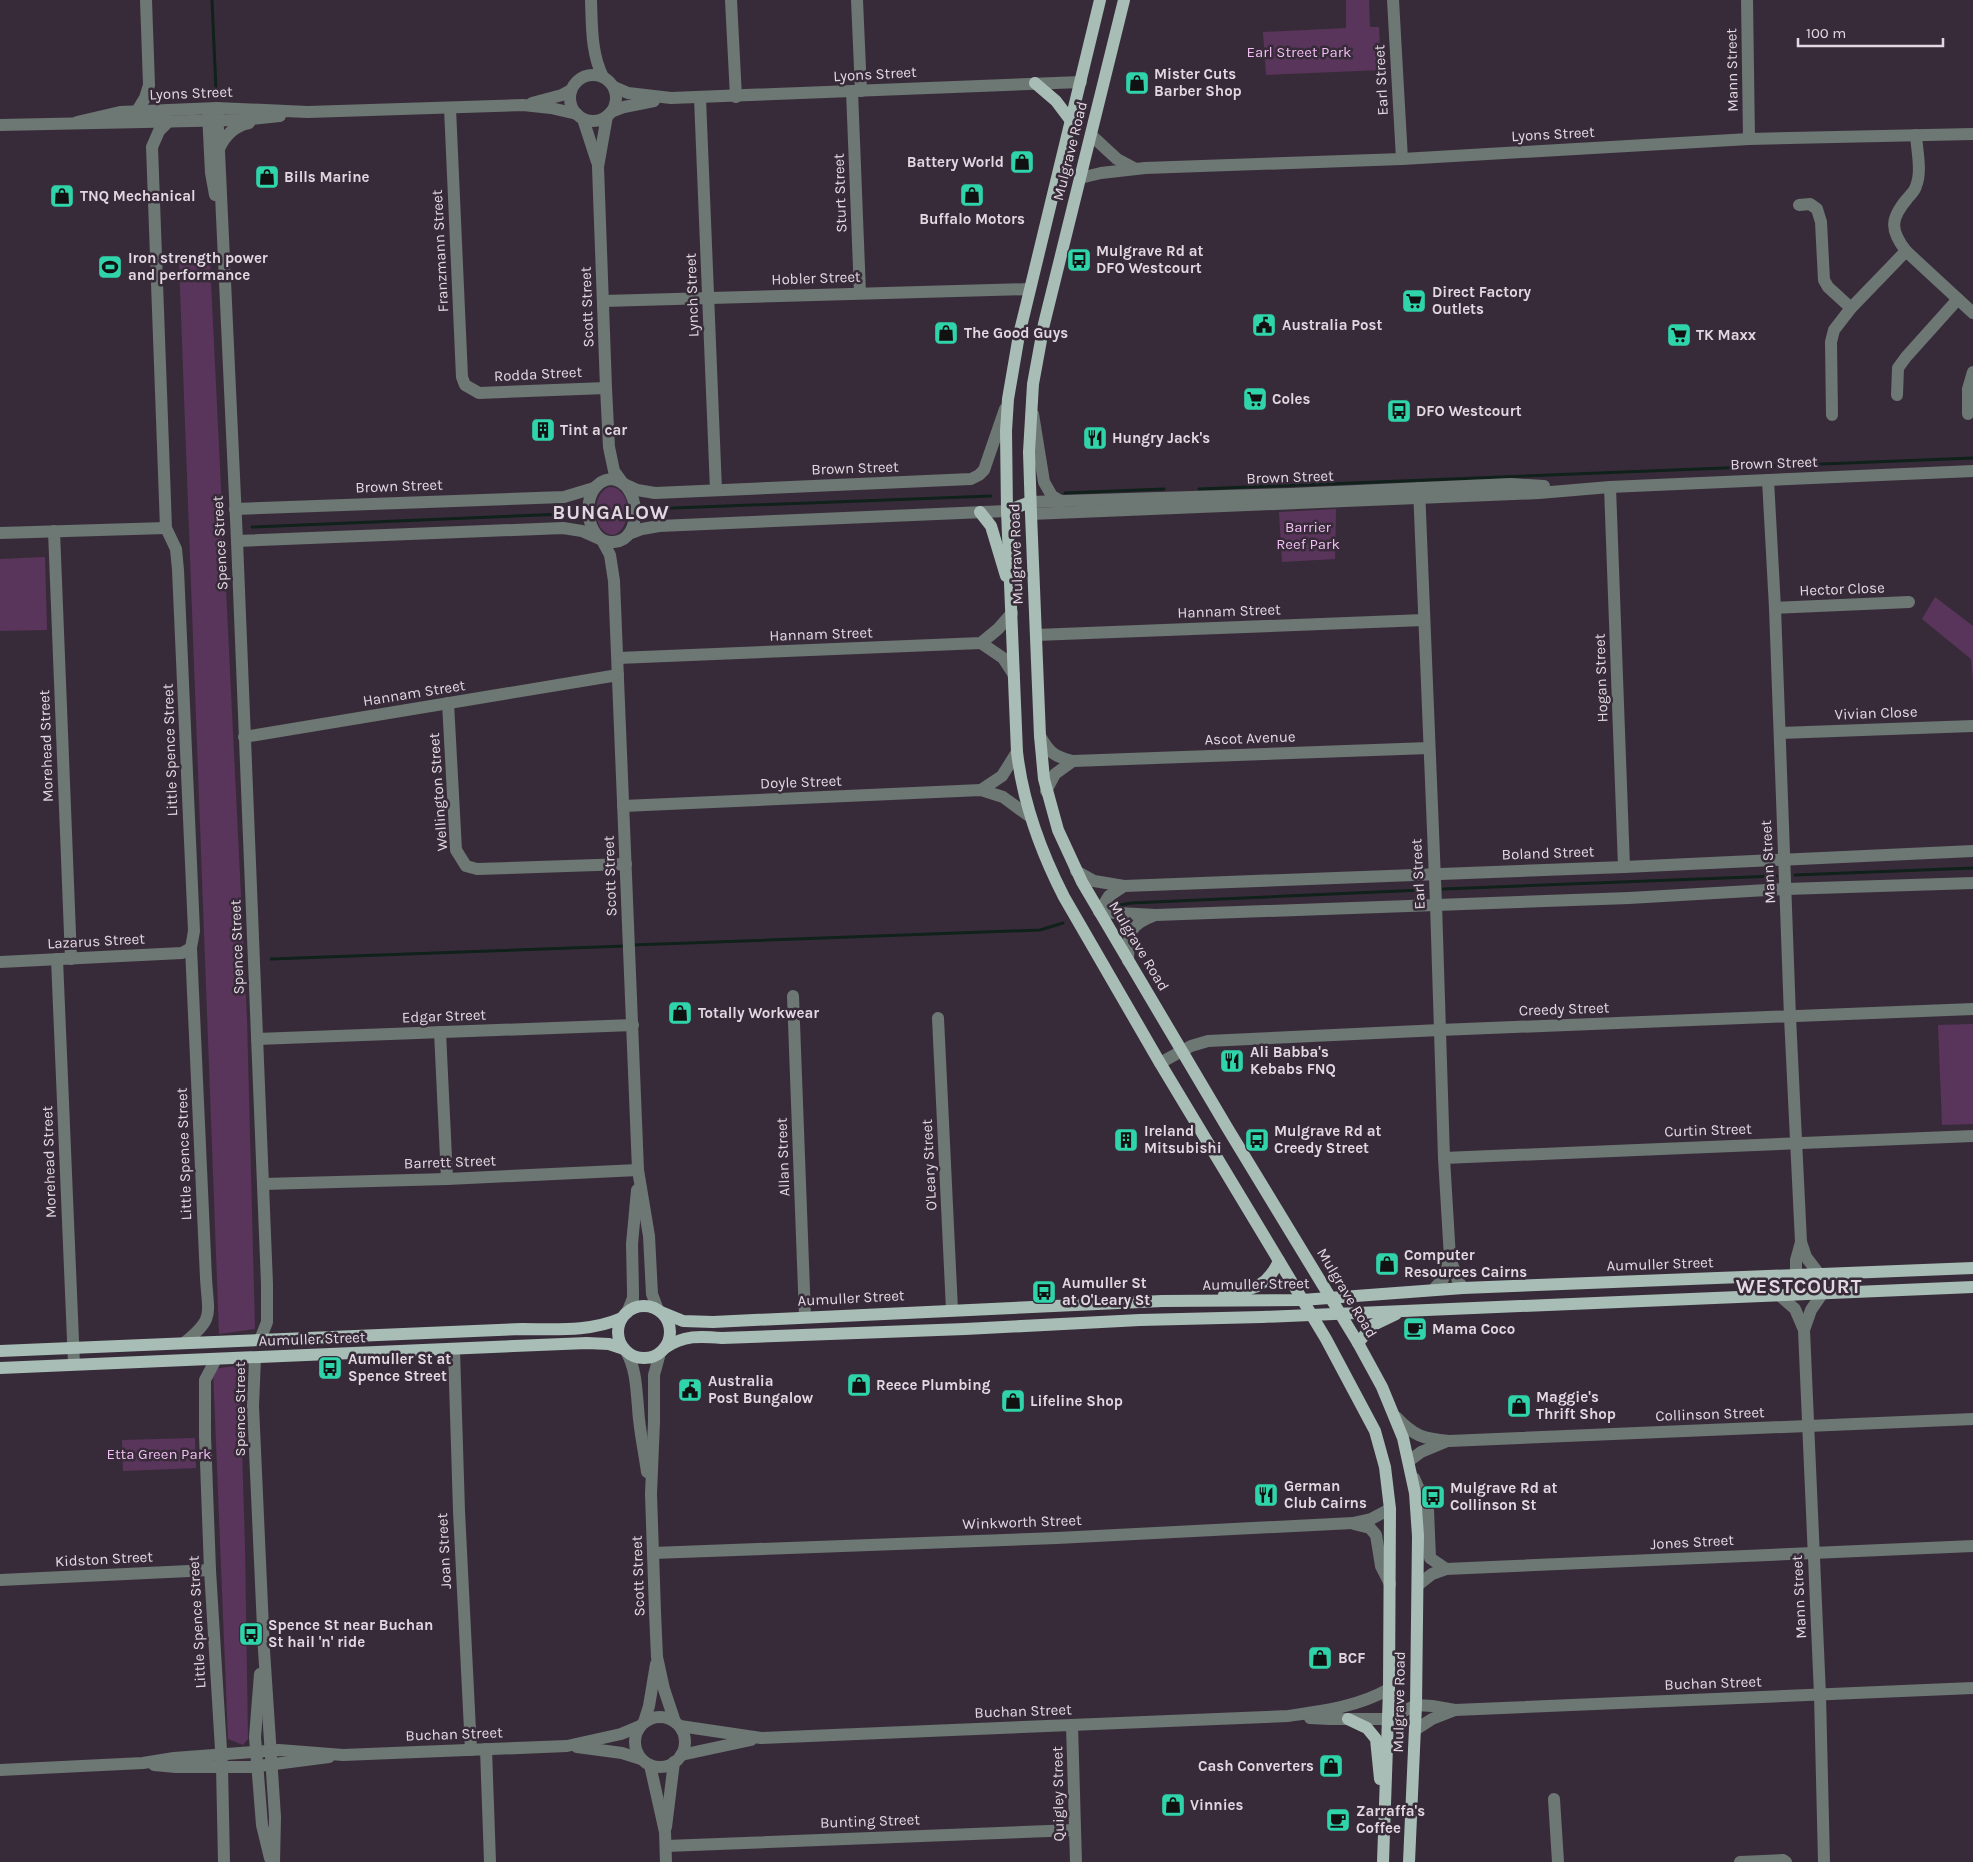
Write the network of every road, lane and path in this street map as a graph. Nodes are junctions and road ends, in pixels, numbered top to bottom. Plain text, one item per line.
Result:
1 (146, 0) edge
2 (591, 0) edge
3 (731, 0) edge
4 (857, 0) edge
5 (1100, 0) edge
6 (1124, 0) edge
7 (1394, 0) edge
8 (1747, 0) edge
9 (593, 40) junction
10 (604, 77) junction
11 (1081, 82) junction
12 (1035, 83) junction
13 (1103, 84) junction
14 (149, 85) junction
15 (574, 85) junction
16 (614, 87) junction
17 (857, 91) junction
18 (736, 97) junction
19 (671, 98) junction
20 (700, 98) junction
21 (522, 105) junction
22 (450, 108) junction
23 (308, 112) junction
24 (609, 114) junction
25 (213, 115) junction
26 (166, 116) junction
27 (136, 117) junction
28 (276, 117) junction
29 (580, 117) junction
30 (1071, 121) junction
31 (183, 122) junction
32 (0, 125) edge
33 (1973, 134) edge
34 (1091, 135) junction
35 (1916, 136) junction
36 (1750, 139) junction
37 (152, 147) junction
38 (219, 150) junction
39 (1402, 159) junction
40 (598, 167) junction
41 (1134, 168) junction
42 (212, 173) junction
43 (1080, 178) junction
44 (1799, 205) dead end
45 (224, 242) junction
46 (1906, 250) junction
47 (1030, 289) junction
48 (860, 293) junction
49 (709, 299) junction
50 (1958, 299) junction
51 (603, 301) junction
52 (1850, 308) junction
53 (1973, 313) edge
54 (1973, 372) edge
55 (606, 388) junction
56 (471, 390) joint
57 (1897, 395) dead end
58 (1031, 403) junction
59 (1007, 404) junction
60 (1968, 414) dead end
61 (1832, 415) dead end
62 (609, 447) junction
63 (1973, 472) edge
64 (1768, 480) junction
65 (623, 483) junction
66 (596, 487) junction
67 (1610, 487) junction
68 (716, 490) junction
69 (1419, 492) junction
70 (655, 493) junction
71 (564, 496) junction
72 (1059, 500) junction
73 (1030, 508) junction
74 (235, 509) junction
75 (635, 510) junction
76 (1007, 511) junction
77 (588, 512) junction
78 (980, 512) junction
79 (660, 526) junction
80 (166, 528) junction
81 (563, 528) junction
82 (54, 531) junction
83 (0, 533) edge
84 (628, 535) junction
85 (601, 539) junction
86 (237, 541) junction
87 (614, 581) junction
88 (1011, 592) junction
89 (1910, 602) dead end
90 (1775, 608) junction
91 (1012, 613) junction
92 (1424, 620) junction
93 (1036, 635) junction
94 (981, 644) junction
95 (618, 658) junction
96 (618, 676) junction
97 (1014, 676) junction
98 (448, 703) junction
99 (1973, 726) edge
100 (1780, 733) junction
101 (1040, 736) junction
102 (244, 738) junction
103 (1429, 748) junction
104 (1017, 752) junction
105 (1073, 760) junction
106 (981, 790) junction
107 (1046, 791) junction
108 (623, 806) junction
109 (1029, 816) junction
110 (1973, 851) edge
111 (1784, 860) junction
112 (626, 864) junction
113 (1624, 867) junction
114 (1076, 871) junction
115 (1435, 873) junction
116 (1973, 883) edge
117 (1124, 886) junction
118 (1786, 889) junction
119 (1436, 904) junction
120 (1099, 912) junction
121 (1156, 915) junction
122 (191, 948) junction
123 (57, 959) junction
124 (71, 959) junction
125 (1128, 961) junction
126 (0, 962) edge
127 (793, 996) dead end
128 (1973, 1009) edge
129 (1790, 1017) junction
130 (938, 1018) dead end
131 (633, 1025) junction
132 (1440, 1030) junction
133 (440, 1032) junction
134 (257, 1039) junction
135 (1182, 1050) junction
136 (1160, 1062) junction
137 (1973, 1136) edge
138 (1797, 1143) junction
139 (1444, 1158) junction
140 (638, 1170) junction
141 (447, 1179) junction
142 (262, 1184) junction
143 (1801, 1242) junction
144 (1450, 1258) junction
145 (1279, 1261) junction
146 (1973, 1268) edge
147 (1819, 1274) junction
148 (1796, 1275) junction
149 (1513, 1286) junction
150 (1973, 1287) edge
151 (1463, 1288) junction
152 (1433, 1290) junction
153 (1867, 1292) junction
154 (1822, 1294) junction
155 (1779, 1295) junction
156 (1331, 1298) junction
157 (1200, 1300) junction
158 (1302, 1300) junction
159 (1582, 1303) junction
160 (1074, 1305) junction
161 (952, 1310) junction
162 (1408, 1310) junction
163 (659, 1311) junction
164 (1340, 1313) junction
165 (624, 1315) junction
166 (1312, 1315) junction
167 (805, 1316) junction
168 (1140, 1320) junction
169 (1804, 1330) junction
170 (382, 1335) junction
171 (260, 1340) junction
172 (184, 1343) junction
173 (1358, 1343) junction
174 (73, 1349) junction
175 (454, 1350) junction
176 (625, 1350) junction
177 (662, 1350) junction
178 (0, 1351) edge
179 (434, 1351) junction
180 (255, 1358) junction
181 (216, 1359) junction
182 (187, 1360) junction
183 (74, 1364) junction
184 (0, 1368) edge
185 (205, 1380) junction
186 (1396, 1416) junction
187 (1973, 1419) edge
188 (1808, 1426) junction
189 (1449, 1441) junction
190 (1409, 1460) junction
191 (1412, 1475) junction
192 (651, 1494) junction
193 (1390, 1509) junction
194 (1353, 1524) junction
195 (1973, 1546) edge
196 (653, 1553) junction
197 (1813, 1553) junction
198 (1446, 1569) junction
199 (210, 1570) junction
200 (0, 1580) edge
201 (1390, 1584) junction
202 (1418, 1585) junction
203 (264, 1650) junction
204 (657, 1657) junction
205 (1973, 1688) edge
206 (1389, 1689) junction
207 (1820, 1695) junction
208 (1416, 1705) junction
209 (1455, 1710) junction
210 (1288, 1716) junction
211 (1348, 1719) junction
212 (1388, 1719) junction
213 (642, 1724) junction
214 (678, 1724) junction
215 (1072, 1725) junction
216 (1415, 1730) junction
217 (761, 1738) junction
218 (567, 1746) junction
219 (486, 1749) junction
220 (271, 1750) junction
221 (471, 1750) junction
222 (256, 1752) junction
223 (343, 1755) junction
224 (678, 1759) junction
225 (222, 1760) junction
226 (646, 1762) junction
227 (272, 1765) junction
228 (257, 1766) junction
229 (0, 1770) edge
230 (1554, 1799) dead end
231 (1385, 1819) junction
232 (1075, 1830) junction
233 (665, 1832) junction
234 (666, 1846) junction
235 (1784, 1861) edge
236 (224, 1862) edge
237 (273, 1862) edge
238 (490, 1862) edge
239 (666, 1862) edge
240 (1076, 1862) edge
241 (1383, 1862) edge
242 (1409, 1862) edge
243 (1558, 1862) edge
244 (1740, 1862) edge
245 (1824, 1862) edge

1 - 14 street
2 - 9 street
3 - 18 street
4 - 17 street, Sturt Street
5 - 11 main road, Mulgrave Road
6 - 13 main road, Mulgrave Road
7 - 39 street, Earl Street
8 - 36 street, Mann Street
9 - 10 street
9 - 15 street
10 - 15 street
10 - 16 street
11 - 12 street, Lyons Street
11 - 13 main road
11 - 30 main road, Mulgrave Road
12 - 17 street, Lyons Street
12 - 30 main road
13 - 34 main road, Mulgrave Road
14 - 26 street
14 - 27 street
15 - 21 street, Lyons Street
15 - 29 street
16 - 19 street, Lyons Street
16 - 24 street
17 - 18 street, Lyons Street
17 - 48 street, Sturt Street
18 - 20 street, Lyons Street
19 - 20 street, Lyons Street
19 - 24 street, Lyons Street
20 - 49 street, Lynch Street
21 - 22 street, Lyons Street
21 - 29 street, Lyons Street
22 - 23 street, Lyons Street
22 - 56 street, Franzmann Street
23 - 25 street, Lyons Street
23 - 28 street, Lyons Street
24 - 29 street
24 - 40 street, Scott Street
25 - 26 street, Lyons Street
25 - 28 street, Lyons Street
25 - 31 street, Lyons Street
25 - 38 street, Spence Street
25 - 42 street, Spence Street
26 - 27 street, Lyons Street
26 - 31 street, Lyons Street
26 - 37 street
27 - 32 street, Lyons Street
27 - 37 street
28 - 38 street
29 - 40 street, Scott Street
30 - 47 main road, Mulgrave Road
31 - 42 street
33 - 35 street, Lyons Street
34 - 41 street
34 - 43 main road, Mulgrave Road
35 - 36 street, Lyons Street
35 - 46 street
36 - 39 street, Lyons Street
37 - 80 street, Little Spence Street
38 - 45 street, Spence Street
39 - 41 street, Lyons Street
40 - 51 street, Scott Street
41 - 43 street, Lyons Street
42 - 45 street, Spence Street
43 - 58 main road, Mulgrave Road
44 - 52 street
45 - 74 street, Spence Street
46 - 50 street
46 - 52 street
47 - 48 street, Hobler Street
47 - 59 main road, Mulgrave Road
48 - 49 street, Hobler Street
49 - 51 street, Hobler Street
49 - 68 street, Lynch Street
50 - 53 street
50 - 57 street
51 - 55 street, Scott Street
52 - 61 street
54 - 60 street
55 - 56 street, Rodda Street
55 - 62 street, Scott Street
58 - 72 street
58 - 73 main road, Mulgrave Road
59 - 68 street, Brown Street
59 - 76 main road, Mulgrave Road
62 - 65 street, Scott Street
62 - 66 street, Scott Street
63 - 64 street, Brown Street
64 - 67 street, Brown Street
64 - 90 street, Mann Street
65 - 66 street
65 - 70 street, Brown Street
65 - 75 street
66 - 71 street, Brown Street
66 - 77 street
67 - 69 street, Brown Street
67 - 113 street, Hogan Street
68 - 70 street, Brown Street
69 - 72 street, Brown Street
69 - 73 street, Brown Street
69 - 92 street, Earl Street
70 - 75 street
71 - 74 street, Brown Street
71 - 77 street, Brown Street
72 - 73 street, Brown Street
73 - 76 main road, Brown Street
73 - 93 main road, Mulgrave Road
74 - 86 street, Spence Street
75 - 79 street, Brown Street
75 - 84 street
76 - 78 street, Brown Street
76 - 88 main road, Mulgrave Road
77 - 81 street
77 - 85 street
78 - 79 street, Brown Street
78 - 88 main road
79 - 84 street, Brown Street
80 - 82 street
80 - 122 street, Little Spence Street
81 - 85 street
81 - 86 street
82 - 83 street
82 - 124 street, Morehead Street
84 - 85 street
84 - 87 street, Scott Street
85 - 87 street, Scott Street
86 - 102 street, Spence Street
87 - 95 street, Scott Street
88 - 91 main road, Mulgrave Road
89 - 90 street, Hector Close
90 - 100 street, Mann Street
91 - 94 street
91 - 97 main road, Mulgrave Road
92 - 93 street, Hannam Street
92 - 103 street, Earl Street
93 - 101 main road, Mulgrave Road
94 - 95 street, Hannam Street
94 - 97 street
95 - 96 street, Scott Street
96 - 98 street, Hannam Street
96 - 108 street, Scott Street
97 - 104 main road, Mulgrave Road
98 - 102 street, Hannam Street
98 - 112 street, Wellington Street
99 - 100 street, Vivian Close
100 - 111 street, Mann Street
101 - 105 street, Ascot Avenue
101 - 107 main road, Mulgrave Road
102 - 134 street, Spence Street
103 - 105 street, Ascot Avenue
103 - 115 street, Earl Street
104 - 106 street
104 - 109 main road, Mulgrave Road
105 - 107 street
106 - 108 street, Doyle Street
106 - 109 street, Doyle Street
107 - 114 main road, Mulgrave Road
108 - 112 street, Scott Street
109 - 136 main road, Mulgrave Road
110 - 111 street, Boland Street
111 - 113 street, Boland Street
111 - 118 street, Mann Street
112 - 131 street, Scott Street
113 - 115 street, Boland Street
114 - 117 street, Boland Street
114 - 120 main road, Mulgrave Road
115 - 117 street, Boland Street
115 - 119 street, Earl Street
116 - 118 street
117 - 120 street
118 - 119 street
118 - 129 street, Mann Street
119 - 121 street
119 - 132 street, Earl Street
120 - 121 street
120 - 125 main road, Mulgrave Road
121 - 125 street
122 - 124 street, Lazarus Street
122 - 172 street, Little Spence Street
123 - 124 street, Lazarus Street
123 - 126 street, Lazarus Street
123 - 174 street, Morehead Street
125 - 135 main road, Mulgrave Road
127 - 167 street, Allan Street
128 - 129 street, Creedy Street
129 - 132 street, Creedy Street
129 - 138 street, Mann Street
130 - 161 street, O'Leary Street
131 - 133 street, Edgar Street
131 - 140 street, Scott Street
132 - 135 street, Creedy Street
132 - 139 street, Earl Street
133 - 134 street, Edgar Street
133 - 141 street
134 - 142 street, Spence Street
135 - 136 street, Creedy Street
135 - 156 main road, Mulgrave Road
136 - 145 main road, Mulgrave Road
137 - 138 street, Curtin Street
138 - 139 street, Curtin Street
138 - 143 street, Mann Street
139 - 144 street, Earl Street
140 - 141 street, Barrett Street
140 - 163 street, Scott Street
140 - 165 street, Scott Street
141 - 142 street, Barrett Street
142 - 171 street, Spence Street
143 - 147 street, Mann Street
143 - 148 street, Mann Street
144 - 151 street, Earl Street
144 - 152 street, Earl Street
145 - 157 main road
145 - 158 main road, Mulgrave Road
146 - 147 main road, Aumuller Street
147 - 148 main road, Aumuller Street
148 - 149 main road, Aumuller Street
148 - 153 main road
149 - 151 main road, Aumuller Street
149 - 159 main road
150 - 153 main road
151 - 152 main road, Aumuller Street
152 - 156 main road, Aumuller Street
153 - 154 main road
154 - 155 main road
154 - 169 street, Mann Street
155 - 159 main road
155 - 169 street, Mann Street
156 - 158 main road, Aumuller Street
156 - 164 main road, Mulgrave Road
157 - 158 main road, Aumuller Street
157 - 160 main road, Aumuller Street
158 - 166 main road, Mulgrave Road
159 - 162 main road
160 - 161 main road, Aumuller Street
160 - 168 main road
161 - 167 main road, Aumuller Street
162 - 164 main road
162 - 173 main road
163 - 165 main road
163 - 167 main road, Aumuller Street
163 - 177 main road
164 - 166 main road
164 - 173 main road, Mulgrave Road
165 - 170 main road, Aumuller Street
165 - 176 main road
166 - 168 main road
166 - 193 main road, Mulgrave Road
168 - 177 main road
169 - 188 street, Mann Street
170 - 171 main road, Aumuller Street
170 - 179 main road
171 - 172 main road, Aumuller Street
171 - 180 main road, Spence Street
172 - 174 main road, Aumuller Street
173 - 186 main road, Mulgrave Road
174 - 178 main road, Aumuller Street
174 - 183 street, Morehead Street
175 - 176 main road, Aumuller Street
175 - 179 main road, Aumuller Street
175 - 221 street, Joan Street
176 - 177 main road
176 - 192 street, Scott Street
177 - 192 street, Scott Street
179 - 180 main road, Aumuller Street
180 - 181 main road, Aumuller Street
180 - 203 street, Spence Street
181 - 182 main road, Aumuller Street
181 - 185 street, Little Spence Street
182 - 183 main road, Aumuller Street
182 - 185 street
183 - 184 main road, Aumuller Street
185 - 199 street, Little Spence Street
186 - 189 street
186 - 190 main road, Mulgrave Road
187 - 188 street, Collinson Street
188 - 189 street, Collinson Street
188 - 197 street, Mann Street
189 - 190 street
190 - 191 main road, Mulgrave Road
191 - 198 street
191 - 202 main road, Mulgrave Road
192 - 196 street, Scott Street
193 - 194 street, Winkworth Street
193 - 201 main road, Mulgrave Road
194 - 196 street, Winkworth Street
194 - 201 street
195 - 197 street, Jones Street
196 - 204 street, Scott Street
197 - 198 street, Jones Street
197 - 207 street, Mann Street
198 - 202 street, Jones Street
199 - 200 street, Kidston Street
199 - 225 street, Little Spence Street
201 - 206 main road, Mulgrave Road
202 - 208 main road, Mulgrave Road
203 - 220 street, Spence Street
203 - 222 street, Spence Street
204 - 213 street, Scott Street
204 - 214 street, Scott Street
205 - 207 street, Buchan Street
206 - 210 street, Buchan Street
206 - 212 main road, Mulgrave Road
207 - 209 street, Buchan Street
207 - 245 street, Mann Street
208 - 209 street, Buchan Street
208 - 212 street, Buchan Street
208 - 216 main road, Mulgrave Road
209 - 216 street, Buchan Street
210 - 211 street, Buchan Street
210 - 215 street, Buchan Street
211 - 212 street, Buchan Street
211 - 231 main road
212 - 231 main road, Mulgrave Road
213 - 214 street
213 - 218 street, Buchan Street
213 - 226 street
214 - 217 street, Buchan Street
214 - 224 street
215 - 217 street, Buchan Street
215 - 232 street, Quigley Street
216 - 242 main road, Mulgrave Road
217 - 224 street, Buchan Street
218 - 219 street, Buchan Street
218 - 226 street, Buchan Street
219 - 221 street, Buchan Street
219 - 238 street
220 - 222 street, Buchan Street
220 - 223 street, Buchan Street
220 - 227 street, Spence Street
221 - 223 street, Buchan Street
222 - 225 street, Buchan Street
222 - 228 street, Spence Street
223 - 227 street, Buchan Street
224 - 226 street
224 - 233 street
225 - 228 street, Buchan Street
225 - 229 street, Buchan Street
225 - 236 street, Little Spence Street
226 - 233 street
227 - 228 street, Buchan Street
227 - 237 street, Spence Street
228 - 237 street, Spence Street
230 - 243 street
231 - 241 main road, Mulgrave Road
232 - 234 street, Bunting Street
232 - 240 street, Quigley Street
233 - 234 street
234 - 239 street
235 - 244 street

